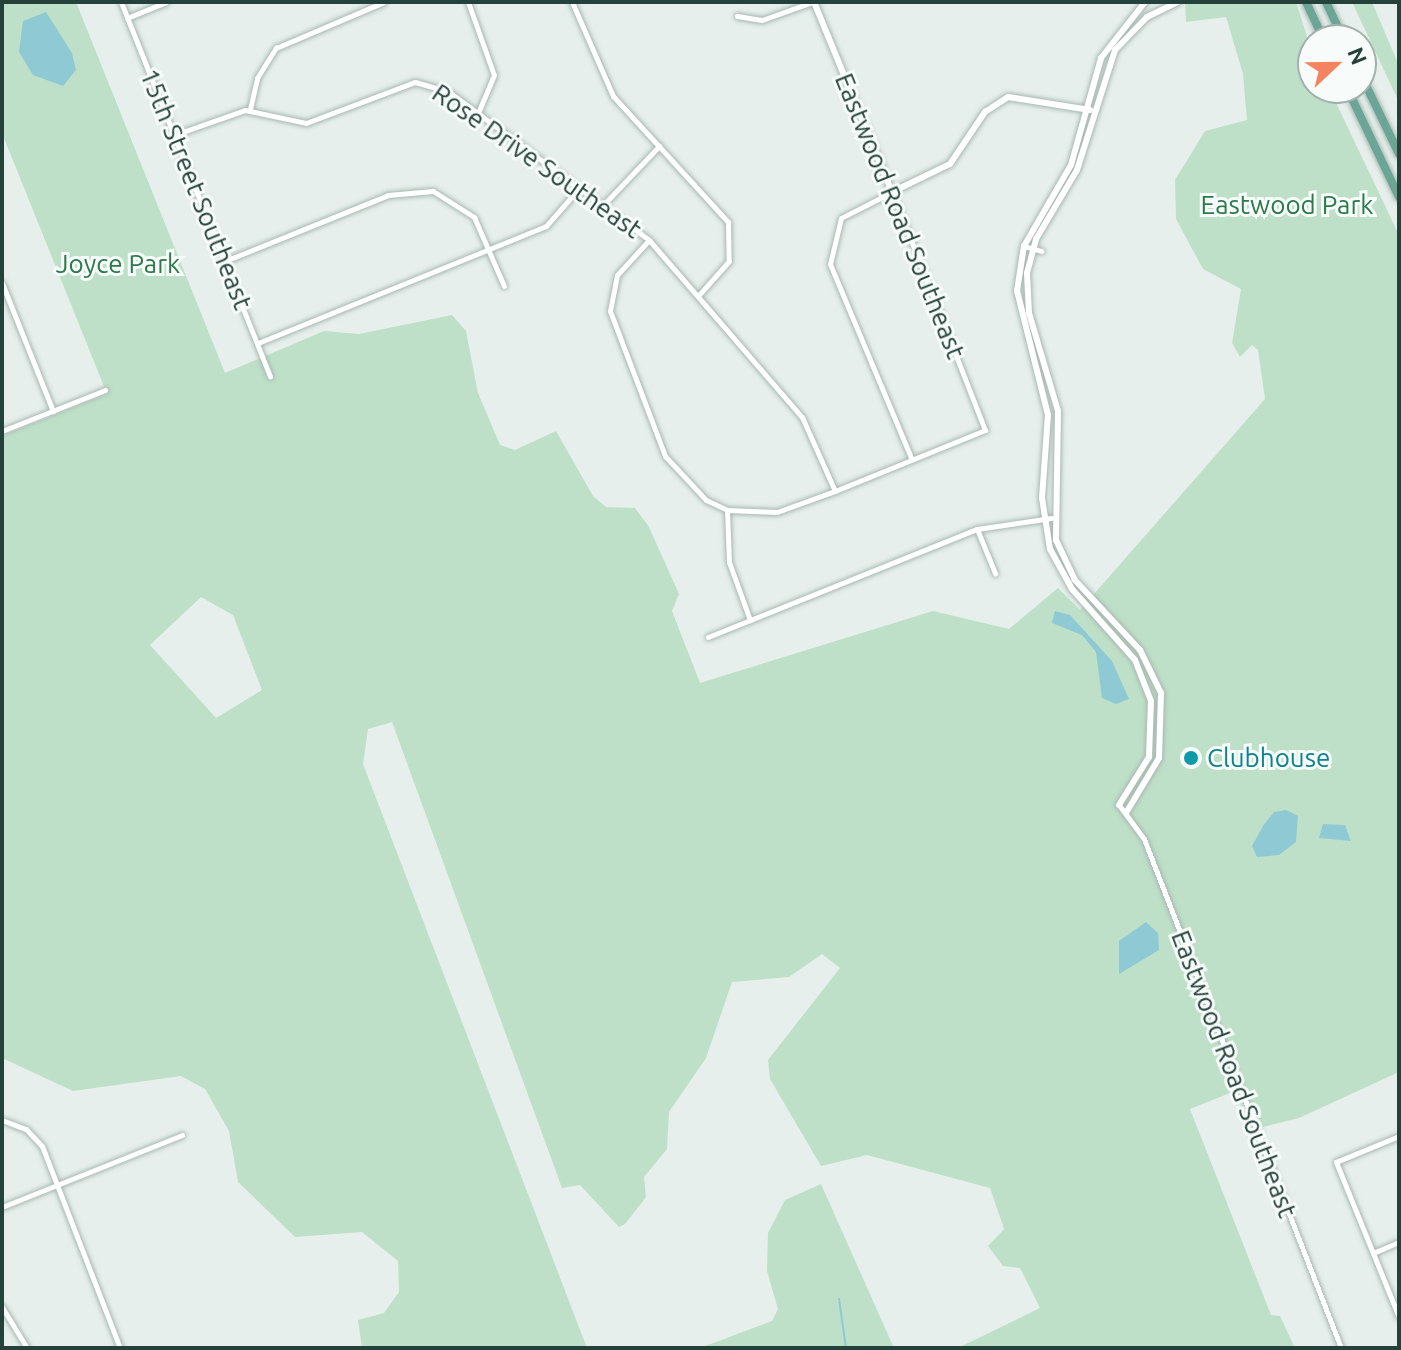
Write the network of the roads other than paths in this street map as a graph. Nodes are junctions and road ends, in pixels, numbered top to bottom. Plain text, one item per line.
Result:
1 (121, 2) edge
2 (166, 2) edge
3 (384, 2) edge
4 (468, 2) edge
5 (572, 2) edge
6 (813, 2) edge
7 (1145, 2) edge
8 (1178, 2) edge
9 (1306, 2) edge
10 (1326, 2) edge
11 (737, 16) dead end
12 (127, 18) junction
13 (1316, 24) edge
14 (1336, 24) edge
15 (1355, 104) edge
16 (1375, 104) edge
17 (250, 109) junction
18 (1090, 110) junction
19 (478, 113) junction
20 (174, 135) junction
21 (659, 146) junction
22 (1399, 154) edge
23 (580, 187) junction
24 (892, 192) junction
25 (1399, 197) edge
26 (604, 203) junction
27 (649, 240) junction
28 (1028, 247) junction
29 (490, 249) junction
30 (1041, 251) dead end
31 (225, 261) junction
32 (2, 283) edge
33 (504, 286) dead end
34 (698, 296) junction
35 (257, 343) junction
36 (270, 376) dead end
37 (105, 390) dead end
38 (53, 411) junction
39 (2, 431) edge
40 (912, 460) junction
41 (835, 491) junction
42 (727, 510) junction
43 (1051, 518) junction
44 (1042, 519) junction
45 (977, 529) junction
46 (995, 573) dead end
47 (750, 620) junction
48 (708, 637) dead end
49 (1119, 805) joint
50 (1126, 813) junction
51 (2, 1120) edge
52 (182, 1135) dead end
53 (1399, 1136) edge
54 (59, 1184) junction
55 (2, 1207) edge
56 (1399, 1242) edge
57 (1373, 1253) junction
58 (2, 1307) edge
59 (1399, 1317) edge
60 (27, 1348) edge
61 (120, 1348) edge
62 (1341, 1348) edge

1 - 12 street, 15th Street Southeast
2 - 12 street
3 - 17 street
4 - 19 street
5 - 21 street
6 - 11 street
6 - 24 street, Eastwood Road Southeast
7 - 18 street
8 - 18 street
9 - 13 main road
10 - 14 main road
12 - 20 street, 15th Street Southeast
15 - 25 main road
16 - 22 main road
17 - 19 street, Rose Drive Southeast
17 - 20 street
18 - 24 street
18 - 28 street
19 - 23 street, Rose Drive Southeast
20 - 31 street, 15th Street Southeast
21 - 26 street
21 - 34 street
23 - 26 street, Rose Drive Southeast
23 - 29 street
24 - 40 street
24 - 40 street, Eastwood Road Southeast
26 - 27 street, Rose Drive Southeast
27 - 34 street, Rose Drive Southeast
27 - 42 street
28 - 30 street
28 - 43 street
28 - 44 street
29 - 31 street
29 - 33 street
29 - 35 street
31 - 35 street, 15th Street Southeast
32 - 38 street
34 - 41 street, Rose Drive Southeast
35 - 36 street, 15th Street Southeast
37 - 38 street
38 - 39 street
40 - 41 street
41 - 42 street
42 - 47 street
43 - 44 street
43 - 50 street
44 - 45 street
44 - 49 street
45 - 46 street
45 - 47 street
47 - 48 street
49 - 50 street, Eastwood Road Southeast
50 - 62 street, Eastwood Road Southeast
51 - 54 street
52 - 54 street
53 - 57 street
54 - 55 street
54 - 61 street
56 - 57 street
57 - 59 street
58 - 60 street

